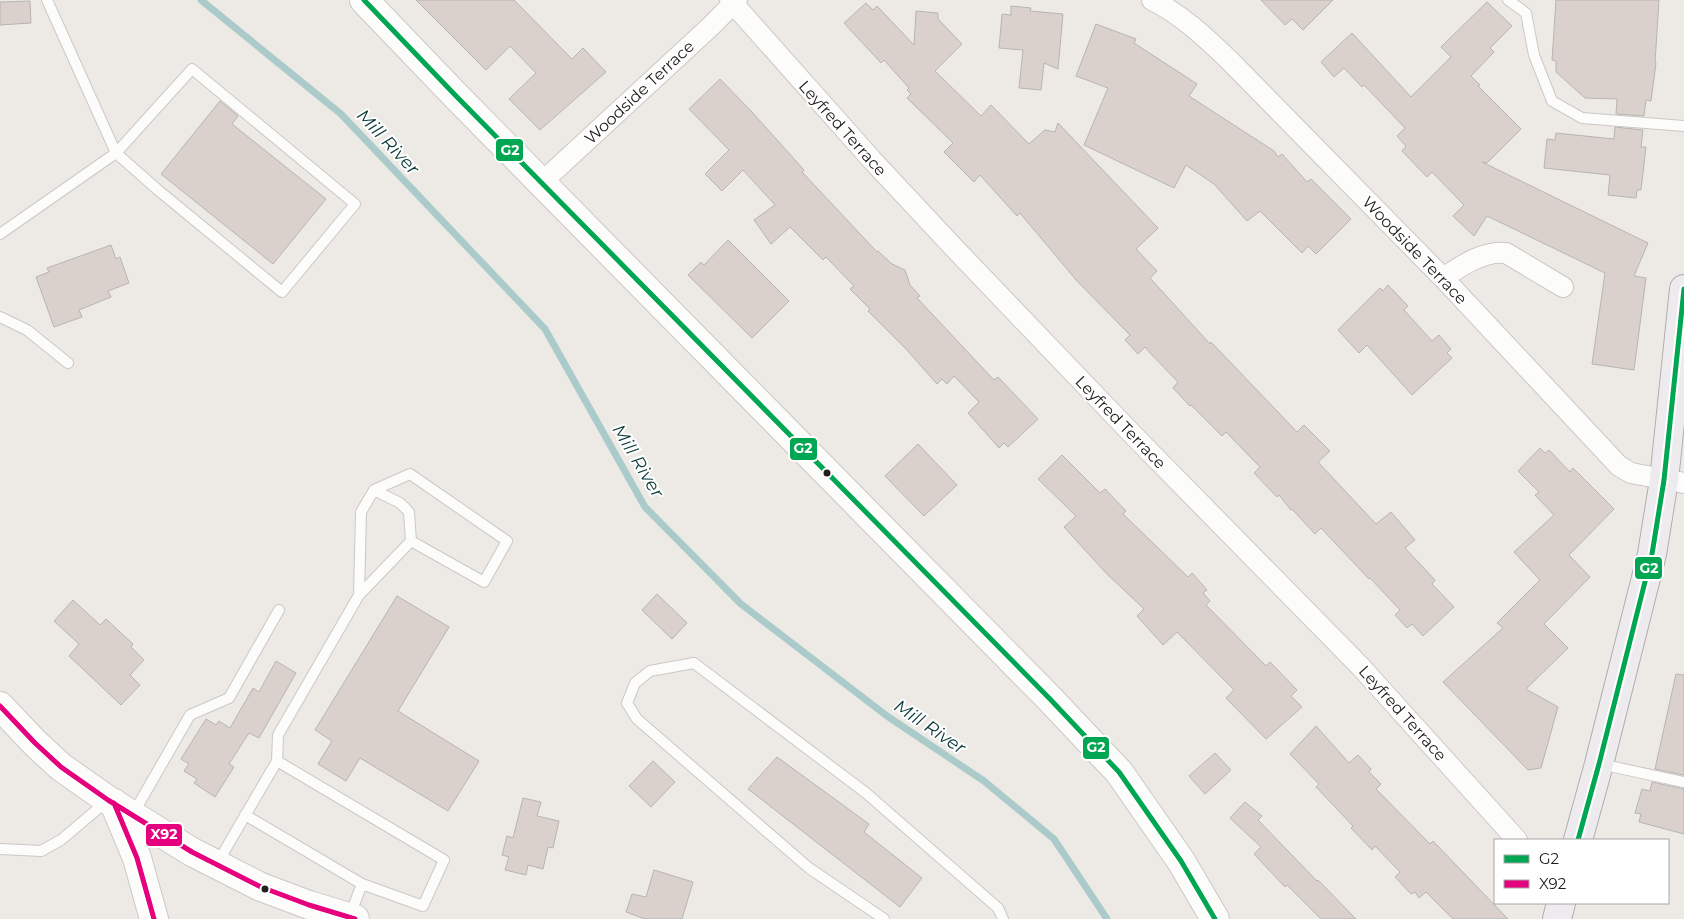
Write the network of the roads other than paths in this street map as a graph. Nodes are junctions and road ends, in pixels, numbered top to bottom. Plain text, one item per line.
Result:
1 (47, 0) edge
2 (364, 0) edge
3 (1152, 0) edge
4 (1508, 0) edge
5 (733, 1) edge
6 (1684, 126) edge
7 (116, 153) junction
8 (541, 183) junction
9 (0, 234) edge
10 (1443, 278) junction
11 (1564, 287) dead end
12 (1684, 289) edge
13 (0, 317) edge
14 (68, 363) dead end
15 (1674, 481) edge
16 (374, 490) junction
17 (411, 541) junction
18 (359, 595) junction
19 (279, 610) dead end
20 (0, 706) edge
21 (277, 761) junction
22 (1599, 764) junction
23 (1684, 782) edge
24 (118, 806) junction
25 (245, 815) junction
26 (1516, 839) edge
27 (1578, 839) edge
28 (0, 849) edge
29 (217, 866) junction
30 (362, 884) junction
31 (352, 918) edge
32 (154, 919) edge
33 (884, 919) edge
34 (1003, 919) edge
35 (1215, 919) edge

1 - 7 lane
2 - 8 street
3 - 10 street, Woodside Terrace
4 - 6 lane
5 - 8 street, Woodside Terrace
5 - 26 street, Leyfred Terrace
7 - 7 lane
7 - 9 lane
8 - 35 street
10 - 11 street
10 - 15 street, Woodside Terrace
12 - 15 main road
13 - 14 lane
15 - 22 main road
16 - 17 lane
16 - 17 lane
16 - 18 lane
17 - 18 lane
18 - 21 lane
19 - 24 lane
20 - 24 street
21 - 25 lane
21 - 30 lane
22 - 23 lane
22 - 27 main road
24 - 28 lane
24 - 29 street
24 - 32 street
25 - 29 lane
25 - 30 lane
29 - 31 street
30 - 31 lane
33 - 34 lane

